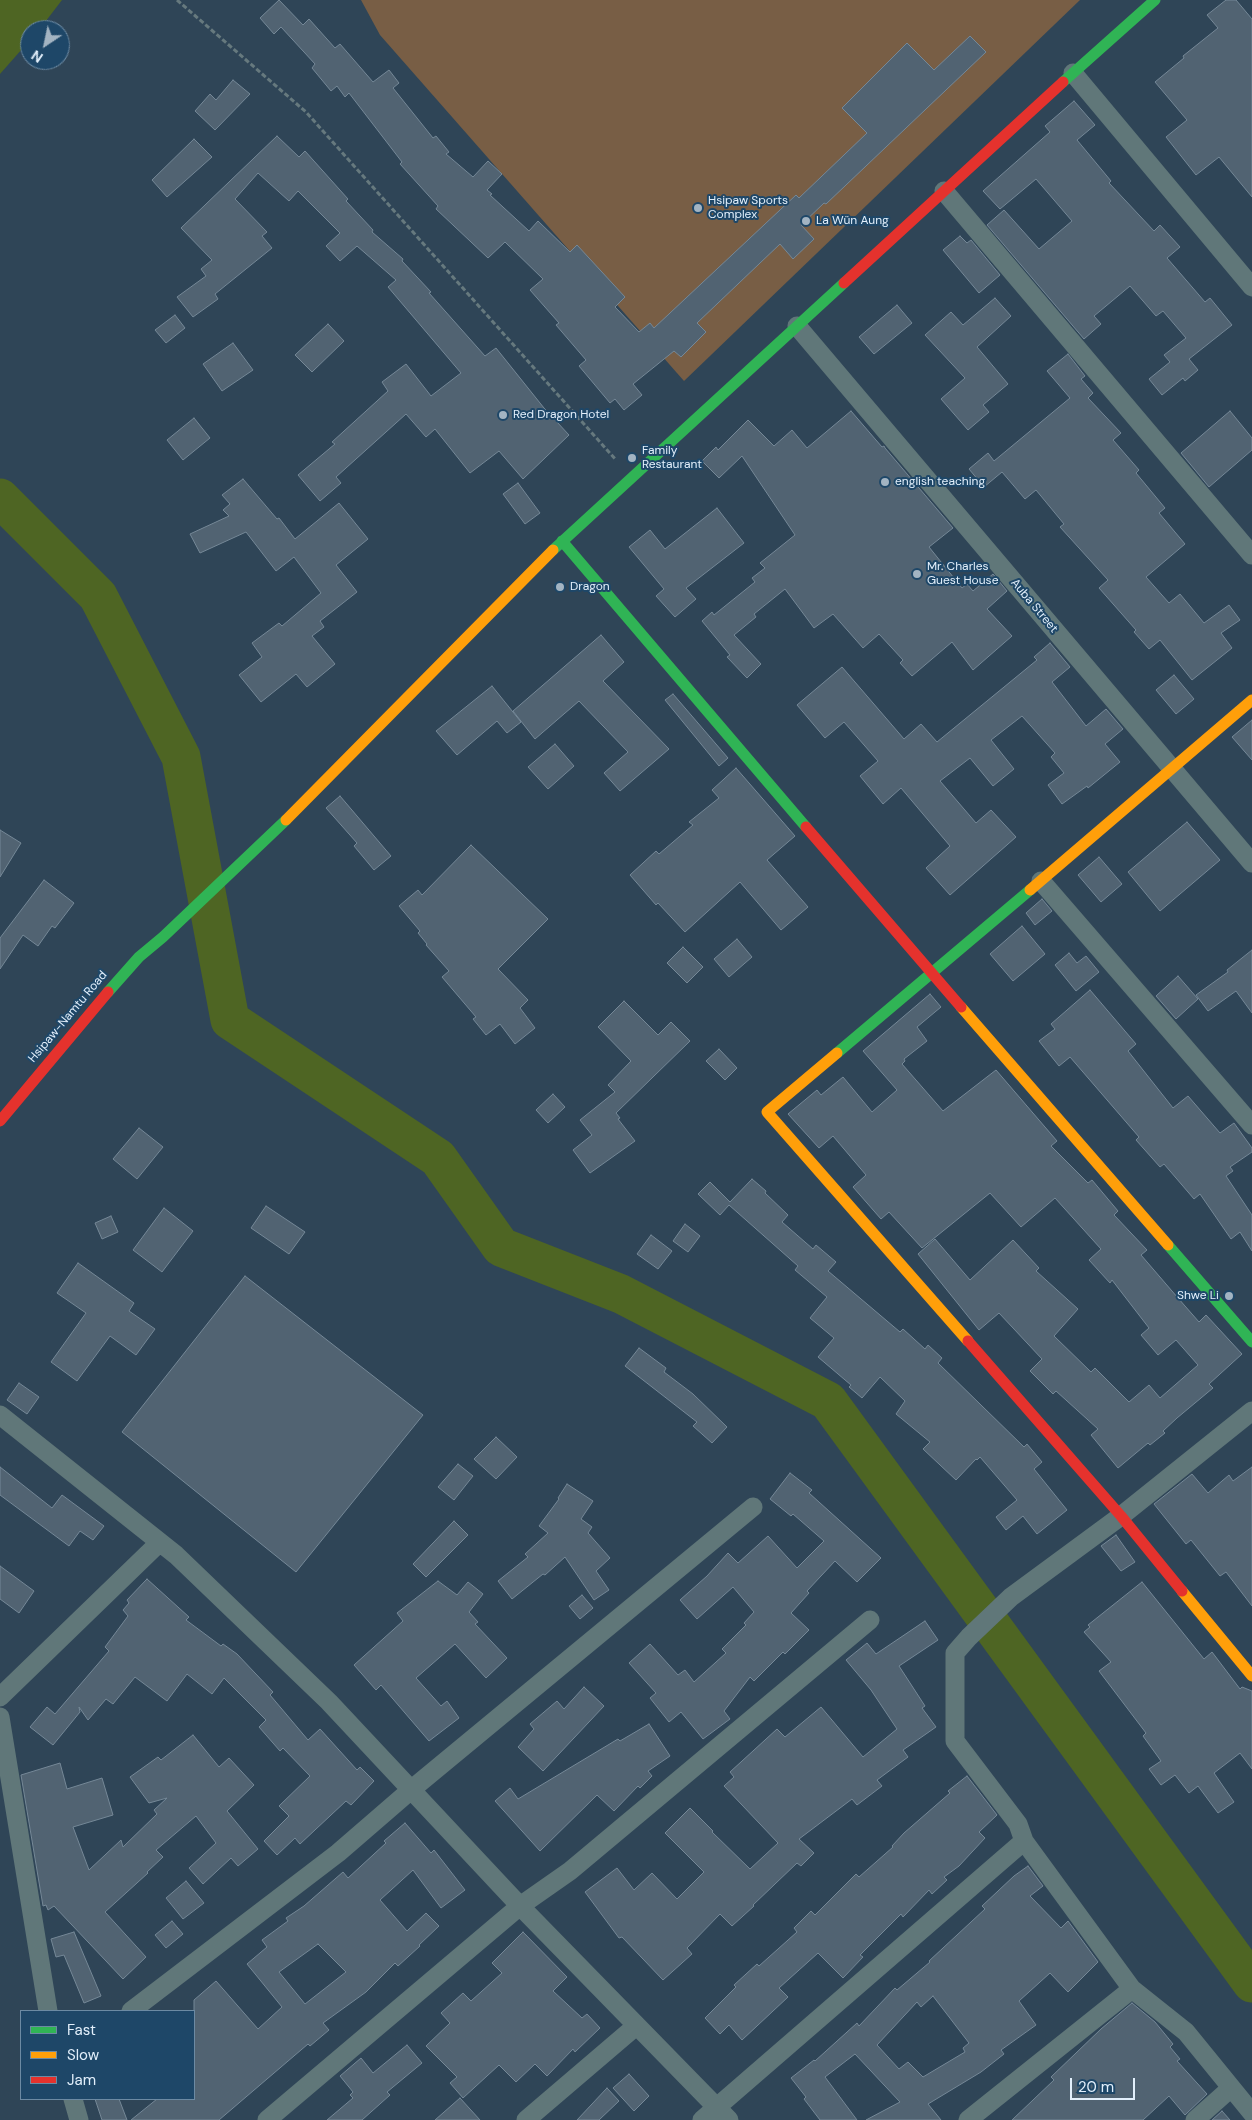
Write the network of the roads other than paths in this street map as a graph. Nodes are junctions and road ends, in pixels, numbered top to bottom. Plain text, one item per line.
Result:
1 (1156, 0) edge
2 (1073, 73) junction
3 (944, 191) junction
4 (1252, 287) edge
5 (797, 326) junction
6 (562, 541) junction
7 (1252, 555) edge
8 (1252, 700) edge
9 (1172, 770) junction
10 (1252, 863) edge
11 (1041, 882) junction
12 (932, 974) junction
13 (0, 1121) edge
14 (1252, 1125) edge
15 (1252, 1342) edge
16 (1252, 1411) edge
17 (0, 1415) edge
18 (753, 1507) dead end
19 (1121, 1516) junction
20 (160, 1542) junction
21 (870, 1620) dead end
22 (1252, 1676) edge
23 (0, 1698) edge
24 (0, 1717) edge
25 (412, 1789) junction
26 (1024, 1841) junction
27 (520, 1906) junction
28 (1132, 1989) junction
29 (48, 2010) edge
30 (132, 2010) edge
31 (636, 2026) junction
32 (1231, 2088) junction
33 (73, 2100) edge
34 (1252, 2113) edge
35 (723, 2114) edge
36 (79, 2120) edge
37 (267, 2120) edge
38 (526, 2120) edge
39 (702, 2120) edge
40 (968, 2120) edge
41 (1195, 2120) edge

1 - 2 street, Hsipaw-Namtu Road
2 - 3 street, Hsipaw-Namtu Road
2 - 4 street
3 - 5 street, Hsipaw-Namtu Road
3 - 7 street
5 - 6 street, Hsipaw-Namtu Road
5 - 9 street, Auba Street
6 - 12 street
6 - 13 street, Hsipaw-Namtu Road
8 - 9 street
9 - 10 street, Auba Street
9 - 11 street
11 - 12 street
11 - 14 street
12 - 15 street
12 - 19 street
16 - 19 street
17 - 20 street
18 - 25 street
19 - 22 street
19 - 26 street
20 - 23 street
20 - 25 street
21 - 27 street
24 - 29 street
25 - 27 street
25 - 30 street
26 - 28 street
26 - 35 street
27 - 31 street
27 - 37 street
28 - 32 street
28 - 40 street
31 - 35 street
31 - 38 street
32 - 34 street
32 - 41 street
33 - 36 street
35 - 39 street

